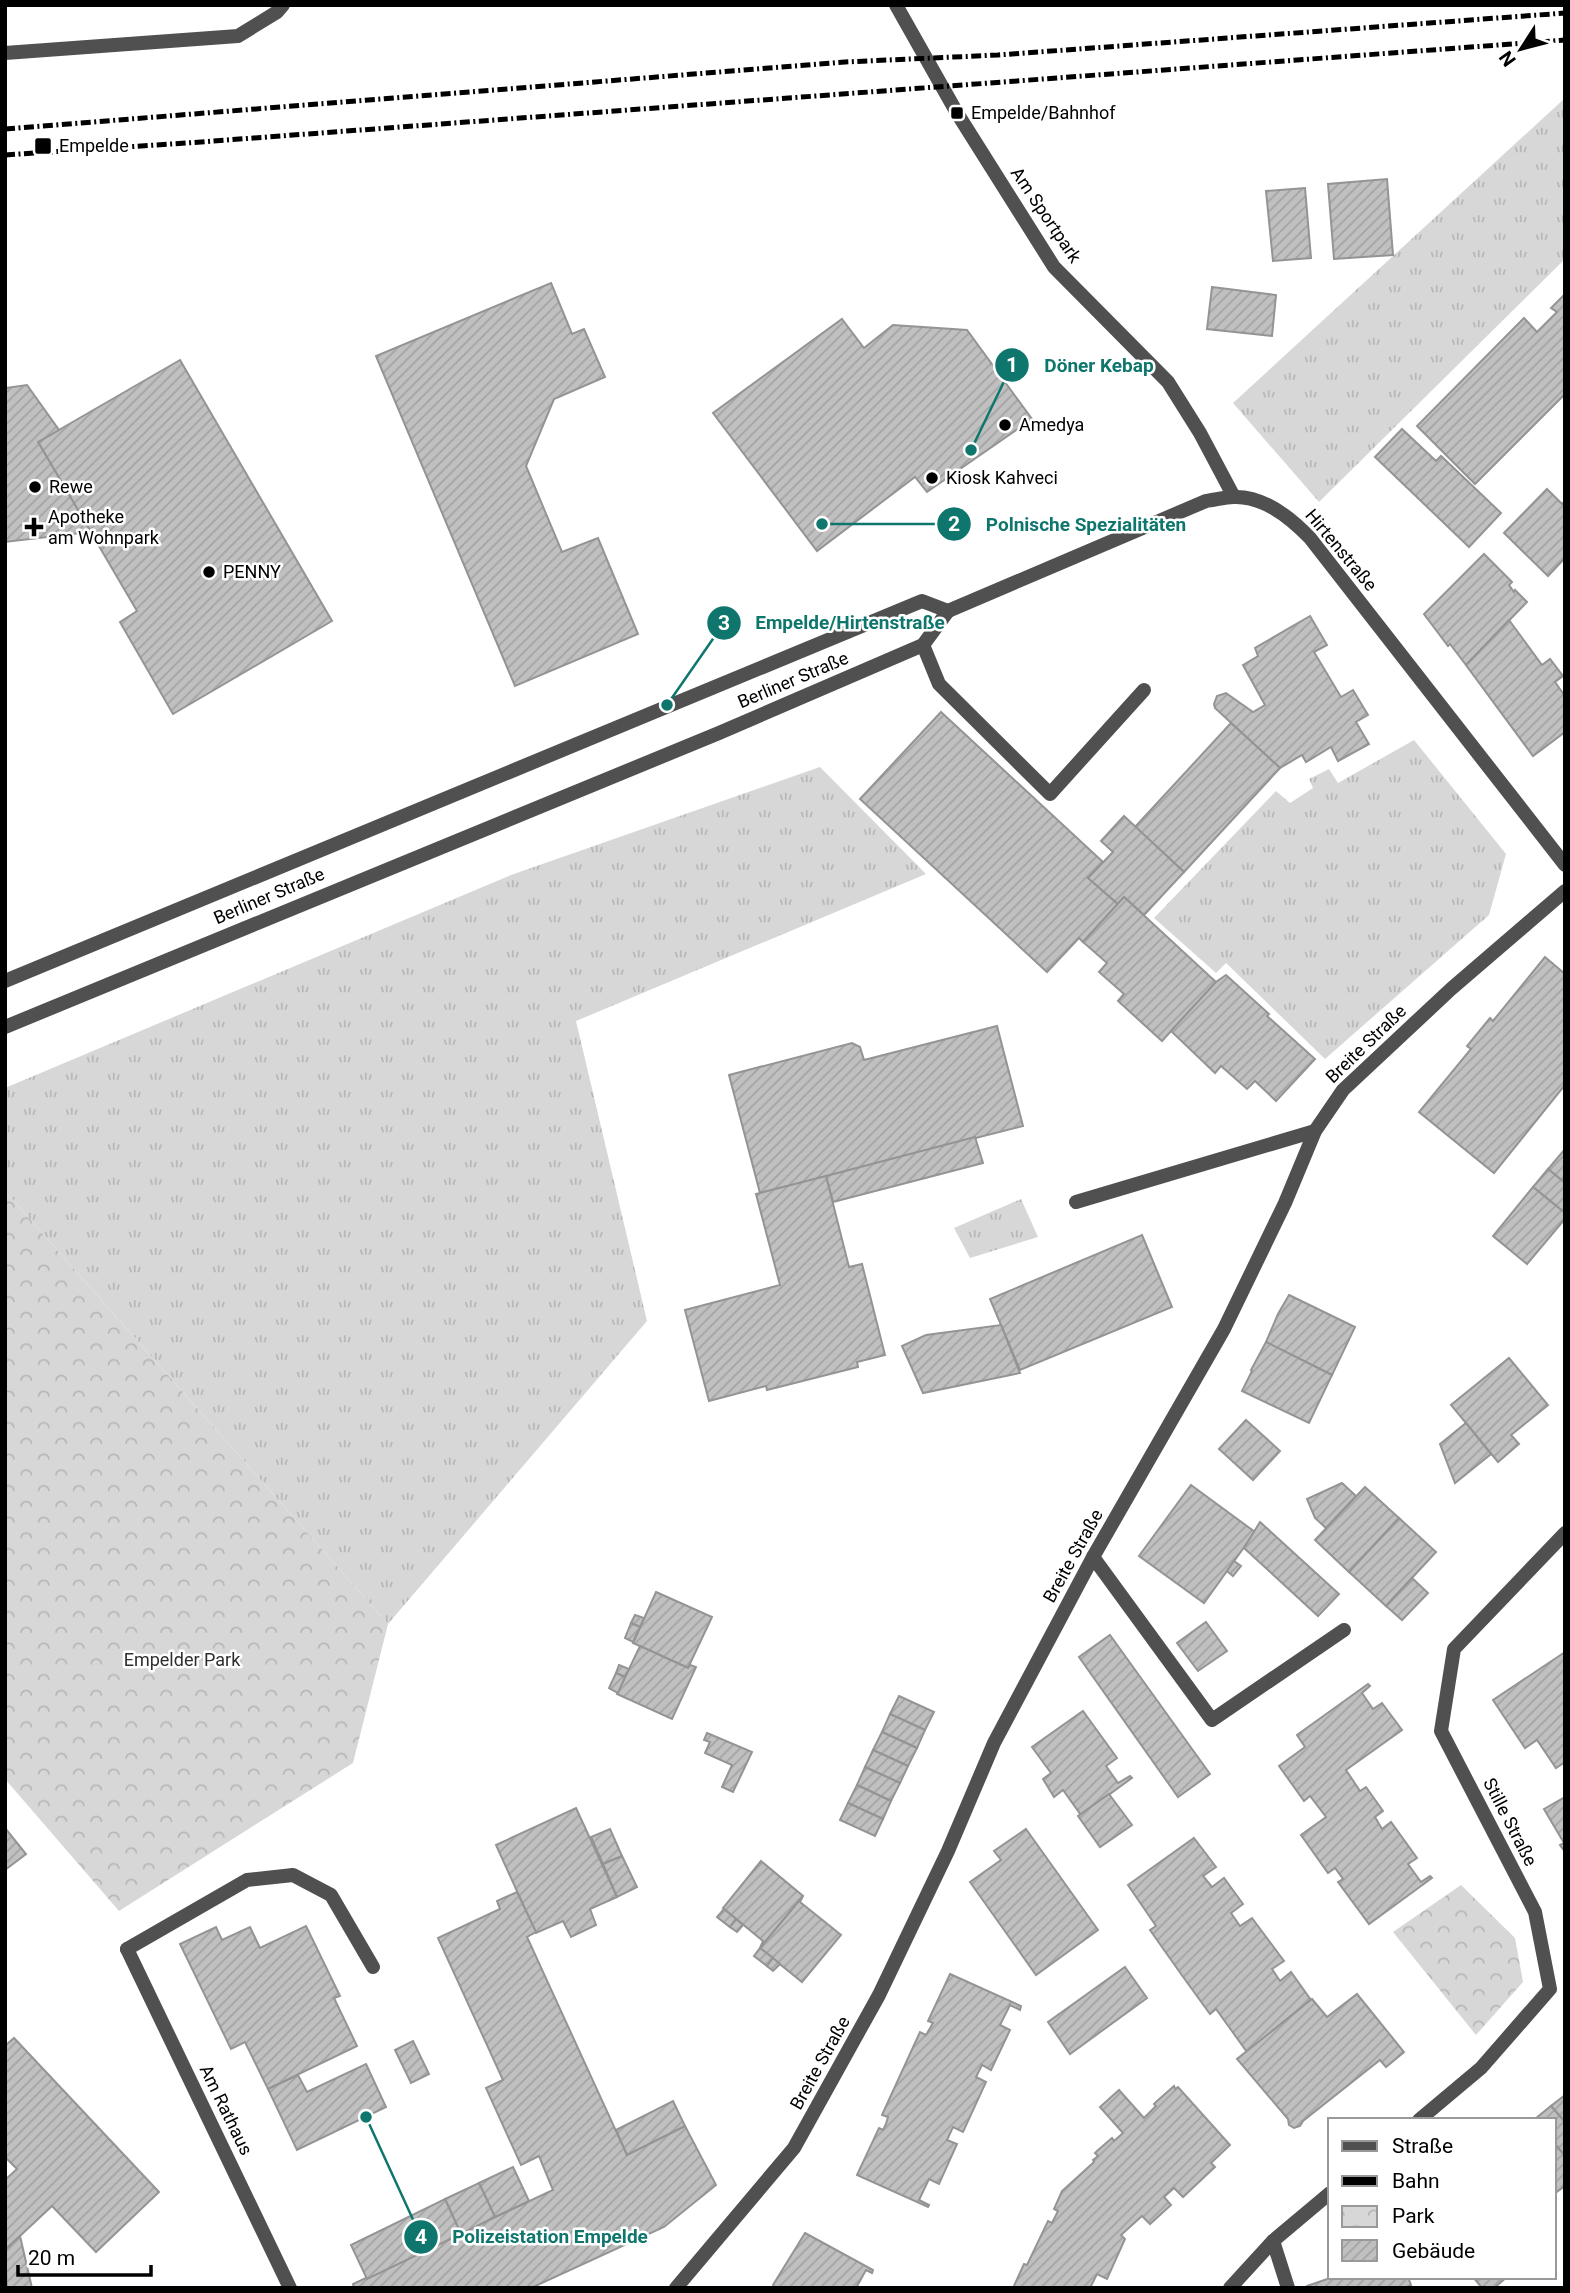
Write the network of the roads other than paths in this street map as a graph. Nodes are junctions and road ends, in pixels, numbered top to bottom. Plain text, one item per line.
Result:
1 (283, 5) edge
2 (896, 5) edge
3 (5, 53) edge
4 (1234, 497) junction
5 (948, 611) junction
6 (923, 645) junction
7 (1144, 690) dead end
8 (1565, 865) edge
9 (1565, 891) edge
10 (5, 981) edge
11 (5, 1027) edge
12 (1315, 1131) junction
13 (1076, 1202) dead end
14 (1565, 1533) edge
15 (1093, 1558) junction
16 (1344, 1630) dead end
17 (373, 1967) dead end
18 (1421, 2118) edge
19 (1328, 2195) edge
20 (1273, 2241) junction
21 (290, 2288) edge
22 (676, 2288) edge
23 (1230, 2288) edge
24 (1288, 2288) edge

1 - 3 street
2 - 4 street, Am Sportpark
4 - 5 street, Hirtenstraße
4 - 8 street, Hirtenstraße
5 - 6 street
5 - 10 street, Berliner Straße
6 - 7 street
6 - 11 street, Berliner Straße
9 - 12 street, Breite Straße
12 - 13 street
12 - 15 street, Breite Straße
14 - 18 street, Stille Straße
15 - 16 street
15 - 22 street, Breite Straße
17 - 21 street, Am Rathaus
19 - 20 street
20 - 23 street
20 - 24 street

